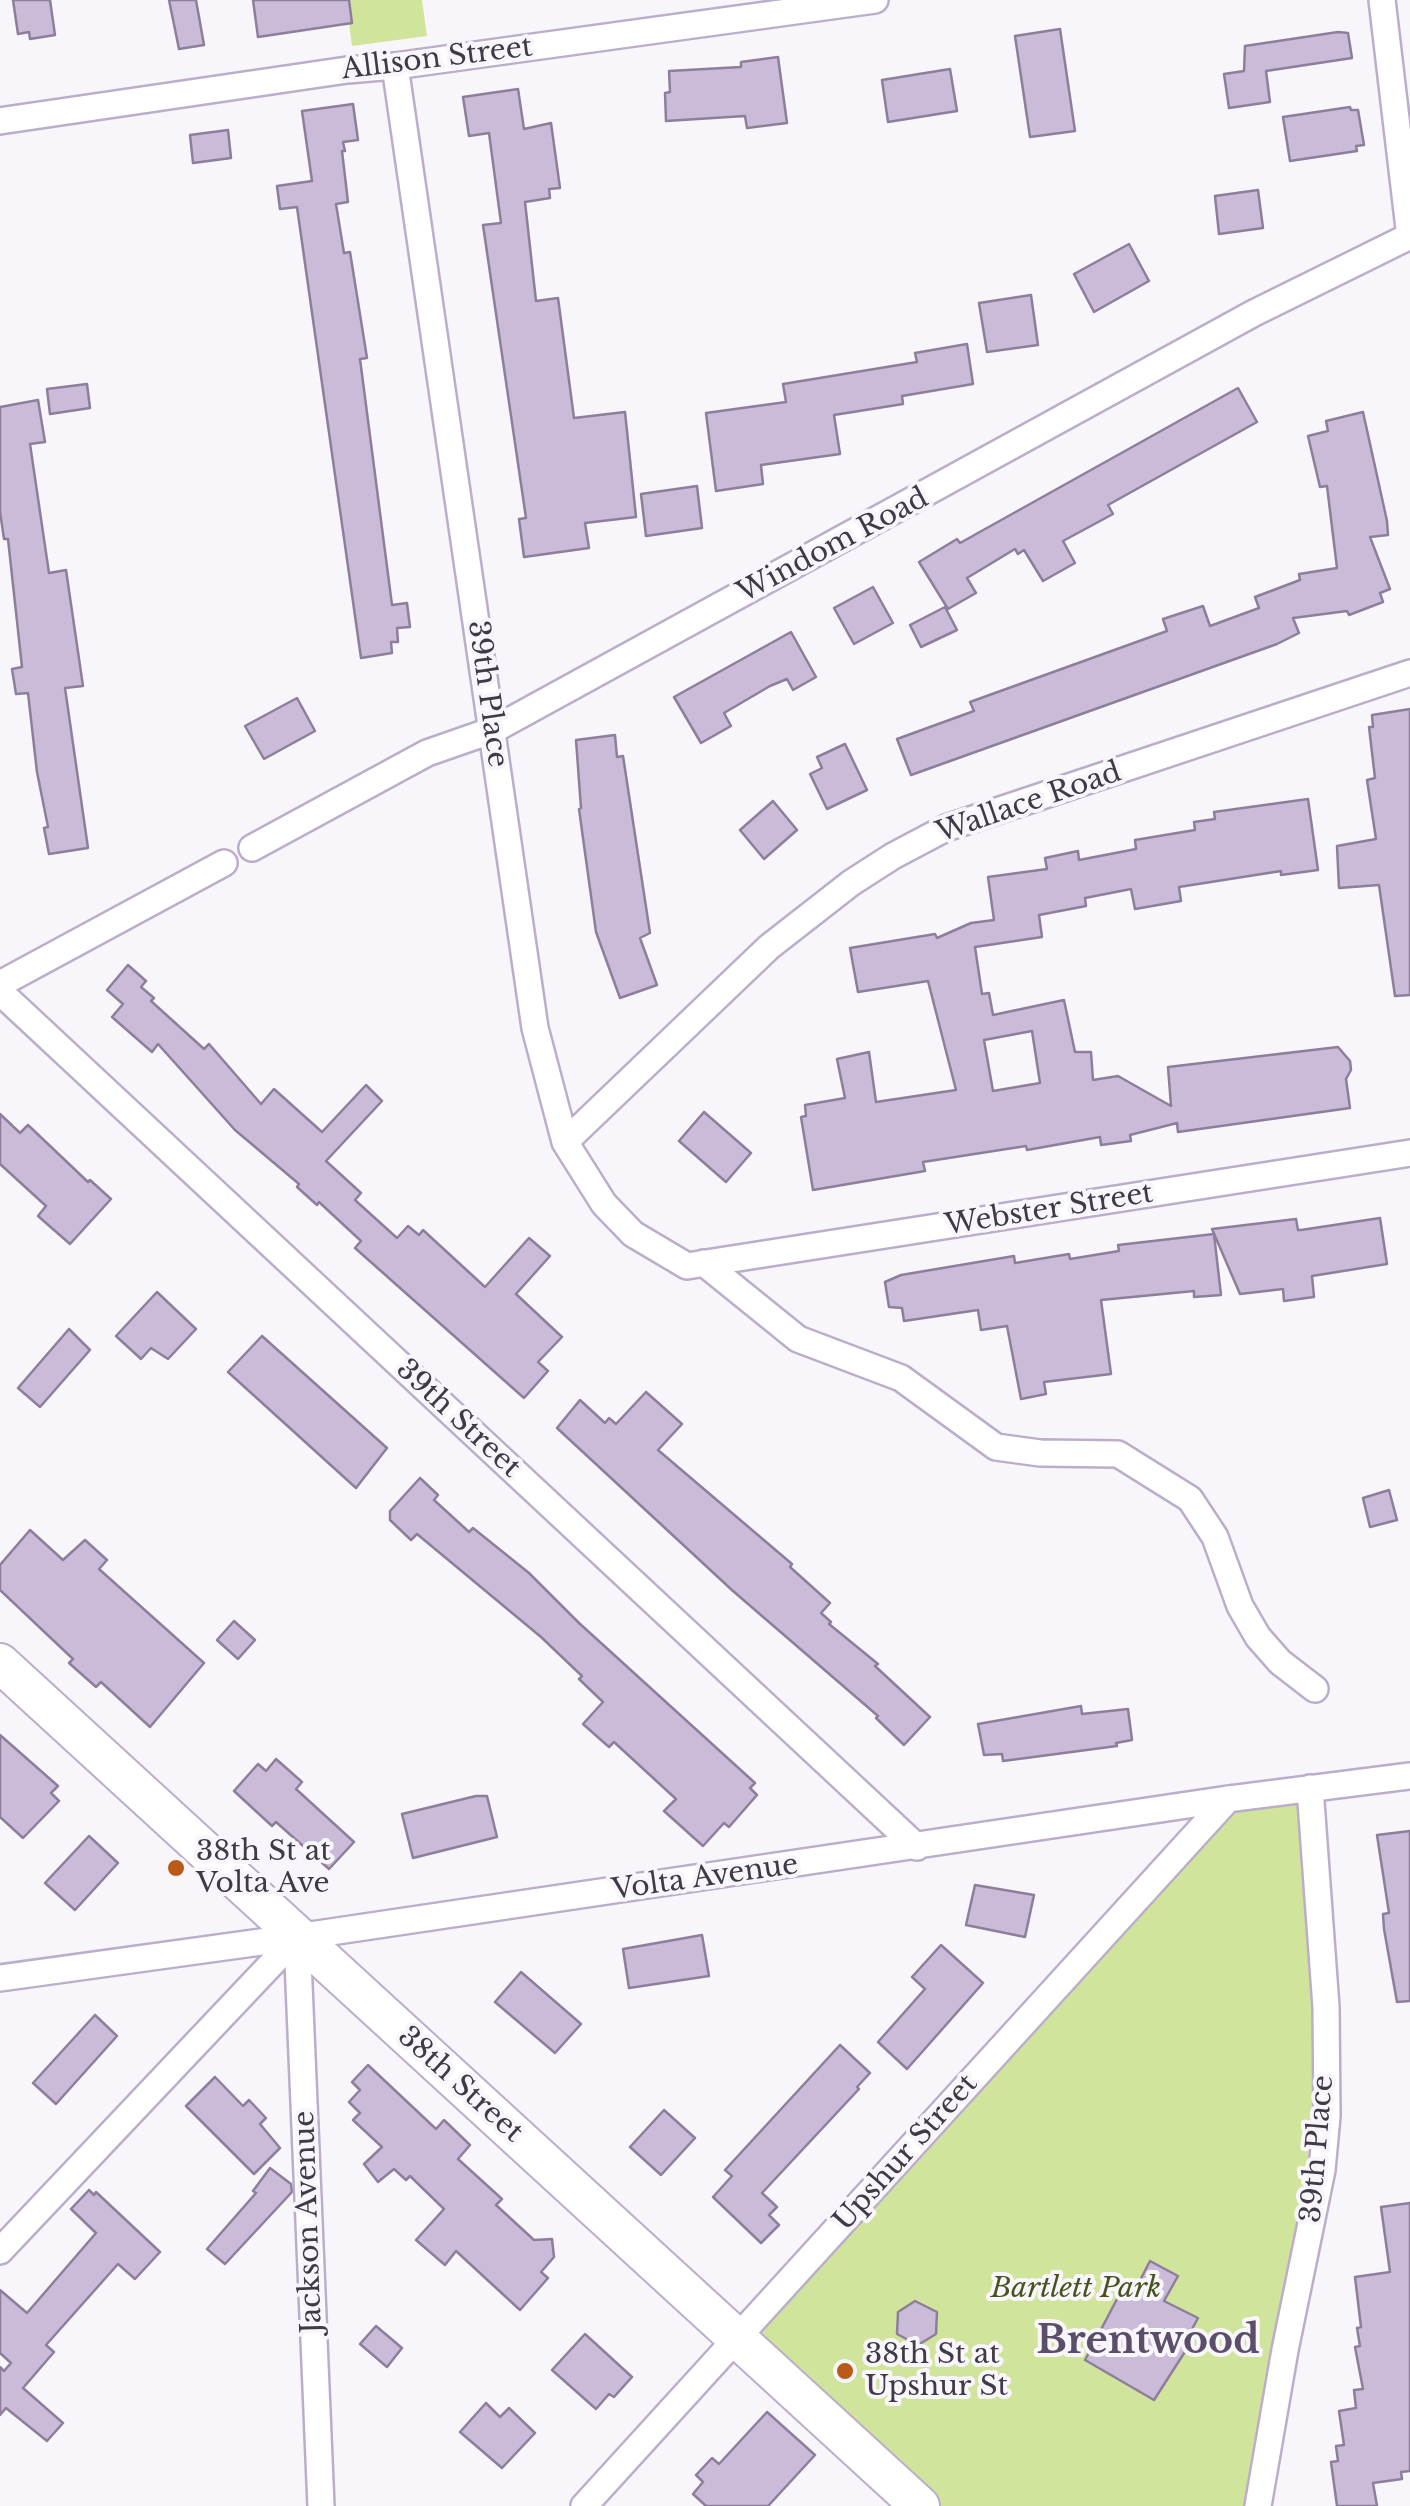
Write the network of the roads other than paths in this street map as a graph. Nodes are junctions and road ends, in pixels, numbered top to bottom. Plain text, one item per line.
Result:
1 (875, 0) edge
2 (1382, 0) edge
3 (395, 66) junction
4 (0, 121) edge
5 (1410, 237) edge
6 (1410, 673) edge
7 (492, 730) junction
8 (252, 848) dead end
9 (224, 863) dead end
10 (0, 988) edge
11 (565, 1142) junction
12 (1410, 1153) edge
13 (696, 1264) junction
14 (0, 1664) edge
15 (1315, 1689) dead end
16 (1410, 1776) edge
17 (1310, 1788) junction
18 (1228, 1799) junction
19 (917, 1847) junction
20 (297, 1937) junction
21 (0, 1978) edge
22 (0, 2251) edge
23 (738, 2337) junction
24 (320, 2506) edge
25 (584, 2506) edge
26 (920, 2506) edge
27 (1258, 2506) edge

1 - 3 street, Allison Street
2 - 5 street
3 - 4 street, Allison Street
3 - 7 street, 39th Place
5 - 7 street, Windom Road
6 - 11 street, Wallace Road
7 - 8 street, Windom Road
7 - 11 street, 39th Place
9 - 10 street
10 - 19 street, 39th Street
11 - 13 street, 39th Place
12 - 13 street, Webster Street
13 - 15 street, 39th Place
14 - 20 main road, 38th Street
16 - 17 street, Volta Avenue
17 - 18 street, Volta Avenue
17 - 27 street, 39th Place
18 - 19 street, Volta Avenue
18 - 23 street, Upshur Street
19 - 20 street, Volta Avenue
20 - 21 street, Volta Avenue
20 - 22 street
20 - 23 main road, 38th Street
20 - 24 street, Jackson Avenue
23 - 25 street, Upshur Street
23 - 26 main road, 38th Street

